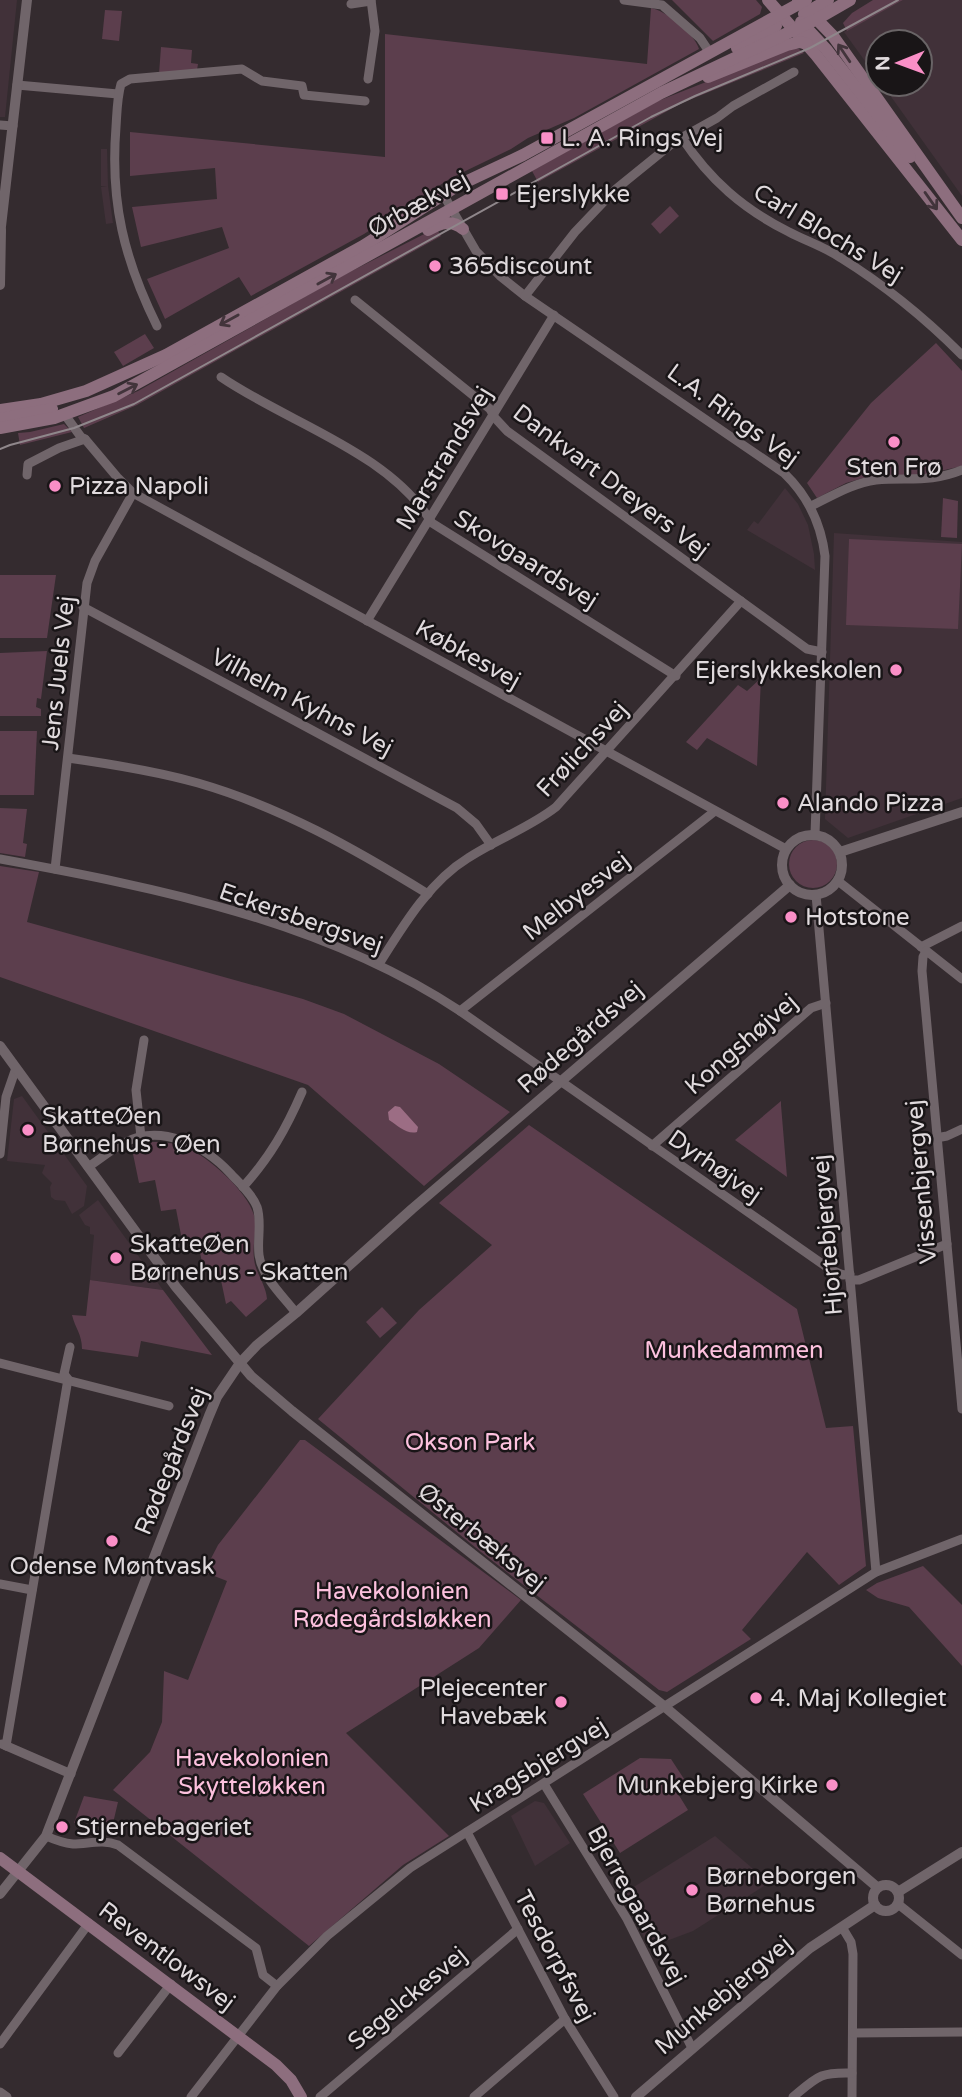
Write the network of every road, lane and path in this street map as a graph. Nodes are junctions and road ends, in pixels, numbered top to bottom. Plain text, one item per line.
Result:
1 (27, 0) edge
2 (624, 0) edge
3 (768, 0) edge
4 (828, 0) edge
5 (850, 0) edge
6 (371, 1) edge
7 (351, 4) dead end
8 (797, 13) edge
9 (807, 44) junction
10 (713, 60) junction
11 (794, 72) dead end
12 (368, 79) dead end
13 (18, 85) junction
14 (661, 93) junction
15 (118, 94) junction
16 (365, 101) dead end
17 (0, 125) edge
18 (13, 126) junction
19 (682, 138) junction
20 (523, 155) junction
21 (443, 194) junction
22 (451, 208) junction
23 (962, 218) edge
24 (463, 229) junction
25 (1, 233) edge
26 (962, 240) edge
27 (370, 255) junction
28 (0, 285) edge
29 (525, 296) junction
30 (355, 300) dead end
31 (554, 315) junction
32 (157, 327) dead end
33 (962, 355) edge
34 (135, 370) junction
35 (221, 377) dead end
36 (0, 410) edge
37 (493, 414) junction
38 (65, 415) junction
39 (0, 419) edge
40 (0, 428) edge
41 (85, 439) junction
42 (962, 470) edge
43 (27, 475) dead end
44 (132, 493) junction
45 (811, 506) junction
46 (430, 518) junction
47 (741, 601) junction
48 (83, 607) junction
49 (367, 621) junction
50 (822, 652) junction
51 (676, 676) junction
52 (607, 752) junction
53 (68, 758) junction
54 (715, 811) junction
55 (962, 812) edge
56 (814, 834) junction
57 (491, 845) junction
58 (786, 849) junction
59 (840, 852) junction
60 (0, 859) edge
61 (55, 869) junction
62 (838, 881) junction
63 (790, 885) junction
64 (428, 894) junction
65 (816, 895) junction
66 (962, 926) edge
67 (924, 949) junction
68 (379, 964) junction
69 (962, 979) edge
70 (826, 1003) junction
71 (460, 1011) junction
72 (144, 1040) dead end
73 (0, 1046) edge
74 (16, 1068) junction
75 (562, 1081) junction
76 (302, 1092) dead end
77 (962, 1129) edge
78 (141, 1138) junction
79 (936, 1138) junction
80 (652, 1146) junction
81 (0, 1154) edge
82 (88, 1167) junction
83 (243, 1187) junction
84 (947, 1244) junction
85 (850, 1277) junction
86 (296, 1313) junction
87 (69, 1347) dead end
88 (0, 1363) edge
89 (240, 1363) junction
90 (68, 1379) junction
91 (961, 1390) edge
92 (169, 1406) dead end
93 (962, 1409) edge
94 (962, 1539) edge
95 (876, 1572) junction
96 (0, 1584) edge
97 (32, 1590) junction
98 (665, 1707) junction
99 (3, 1744) edge
100 (71, 1774) junction
101 (544, 1784) junction
102 (467, 1832) junction
103 (46, 1836) junction
104 (962, 1852) edge
105 (0, 1858) edge
106 (18, 1870) junction
107 (877, 1887) junction
108 (898, 1892) junction
109 (0, 1894) edge
110 (898, 1904) junction
111 (875, 1905) junction
112 (89, 1923) junction
113 (842, 1927) junction
114 (518, 1929) junction
115 (962, 1955) edge
116 (171, 1984) junction
117 (277, 1986) junction
118 (565, 2019) junction
119 (962, 2032) edge
120 (853, 2033) junction
121 (239, 2036) junction
122 (0, 2044) edge
123 (692, 2048) junction
124 (118, 2053) dead end
125 (852, 2073) junction
126 (0, 2092) edge
127 (7, 2097) edge
128 (191, 2097) edge
129 (301, 2097) edge
130 (320, 2097) edge
131 (474, 2097) edge
132 (614, 2097) edge
133 (636, 2097) edge
134 (793, 2097) edge
135 (852, 2097) edge

1 - 13 street
2 - 10 street
3 - 8 main road
4 - 8 main road
5 - 8 main road, Ørbækvej
6 - 7 street
6 - 12 street
8 - 9 main road
8 - 10 main road, Ørbækvej
8 - 10 main road, Ørbækvej
23 -> 8 main road
9 - 14 main road
9 -> 26 main road
10 - 14 main road, Ørbækvej
10 - 20 main road, Ørbækvej
11 - 19 street
13 - 15 street
13 - 18 street
14 - 22 main road, Ørbækvej
15 - 16 street
15 - 32 street
17 - 18 street
18 - 25 street
19 - 29 street
19 - 33 street, Carl Blochs Vej
20 - 21 main road, Ørbækvej
20 - 22 main road
21 - 22 street, L.A. Rings Vej
21 -> 34 main road, Ørbækvej
22 - 24 street, L.A. Rings Vej
22 - 27 main road, Ørbækvej
24 - 27 main road
24 - 29 street, L.A. Rings Vej
25 - 28 street
38 -> 27 main road, Ørbækvej
29 - 31 street, L.A. Rings Vej
30 - 37 street, Dankvart Dreyers Vej
31 - 37 street, Marstrandsvej
31 - 45 street, L.A. Rings Vej
34 - 36 main road, Ørbækvej
34 - 39 main road
35 - 46 street, Skovgaardsvej
37 - 46 street, Marstrandsvej
37 - 47 street, Dankvart Dreyers Vej
38 - 40 main road, Ørbækvej
38 - 41 street
41 - 43 street
41 - 44 street
42 - 45 street
44 - 48 street, Jens Juels Vej
44 - 49 street, Købkesvej
45 - 50 street, L.A. Rings Vej
46 - 49 street, Marstrandsvej
46 - 51 street, Skovgaardsvej
47 - 50 street, Dankvart Dreyers Vej
47 - 51 street, Frølichsvej
48 - 53 street, Jens Juels Vej
48 - 57 street, Vilhelm Kyhns Vej
49 - 52 street, Købkesvej
50 - 56 street, L.A. Rings Vej
51 - 52 street, Frølichsvej
52 - 54 street, Købkesvej
52 - 57 street, Frølichsvej
53 - 61 street, Jens Juels Vej
53 - 64 street
54 - 58 street, Købkesvej
54 - 71 street, Melbyesvej
55 - 59 street
56 - 58 street
56 - 59 street
57 - 64 street, Frølichsvej
58 - 63 street
59 - 62 street
60 - 61 street, Eckersbergsvej
61 - 68 street, Eckersbergsvej
62 - 65 street
62 - 67 street
63 - 65 street
63 - 75 street, Rødegårdsvej
64 - 68 street, Frølichsvej
65 - 70 street, Hjortebjergvej
66 - 67 street
67 - 69 street
67 - 79 street, Vissenbjergvej
68 - 71 street, Eckersbergsvej
70 - 80 street, Kongshøjvej
70 - 85 street, Hjortebjergvej
71 - 75 street, Eckersbergsvej
72 - 78 street
73 - 74 street, Østerbæksvej
74 - 81 street
74 - 82 street, Østerbæksvej
75 - 80 street, Dyrhøjvej
75 - 86 street, Rødegårdsvej
76 - 83 street
77 - 79 street
78 - 82 street
78 - 83 street
79 - 84 street, Vissenbjergvej
80 - 85 street, Dyrhøjvej
82 - 89 street, Østerbæksvej
83 - 86 street
84 - 85 street
84 - 91 street, Vissenbjergvej
85 - 95 street, Hjortebjergvej
86 - 89 street, Rødegårdsvej
87 - 90 street
88 - 90 street
89 - 98 street, Østerbæksvej
89 - 100 street, Rødegårdsvej
90 - 92 street
90 - 97 street
91 - 93 street, Vissenbjergvej
94 - 95 street, Kragsbjergvej
95 - 98 street, Kragsbjergvej
96 - 97 street
97 - 99 street
98 - 101 street, Kragsbjergvej
98 - 107 street, Østerbæksvej
99 - 100 street
100 - 103 street, Rødegårdsvej
101 - 102 street, Kragsbjergvej
101 - 123 street, Bjerregaardsvej
102 - 114 street, Tesdorpfsvej
102 - 117 street, Kragsbjergvej
103 - 106 street, Rødegårdsvej
103 - 117 street
104 - 108 street
105 - 106 main road, Reventlowsvej
106 - 109 street, Rødegårdsvej
106 - 112 main road, Reventlowsvej
107 - 108 street
107 - 111 street
108 - 110 street
110 - 111 street
110 - 115 street
111 - 113 street, Munkebjergvej
112 - 116 main road, Reventlowsvej
112 - 122 street
113 - 120 street
113 - 123 street, Munkebjergvej
114 - 118 street, Tesdorpfsvej
114 - 130 street, Segelckesvej
116 - 121 main road, Reventlowsvej
116 - 124 street
117 - 121 street, Kragsbjergvej
118 - 131 street
118 - 132 street, Tesdorpfsvej
119 - 120 street
120 - 125 street
121 - 128 street, Kragsbjergvej
121 - 129 main road, Reventlowsvej
123 - 133 street, Munkebjergvej
125 - 134 street
125 - 135 street
126 - 127 street

